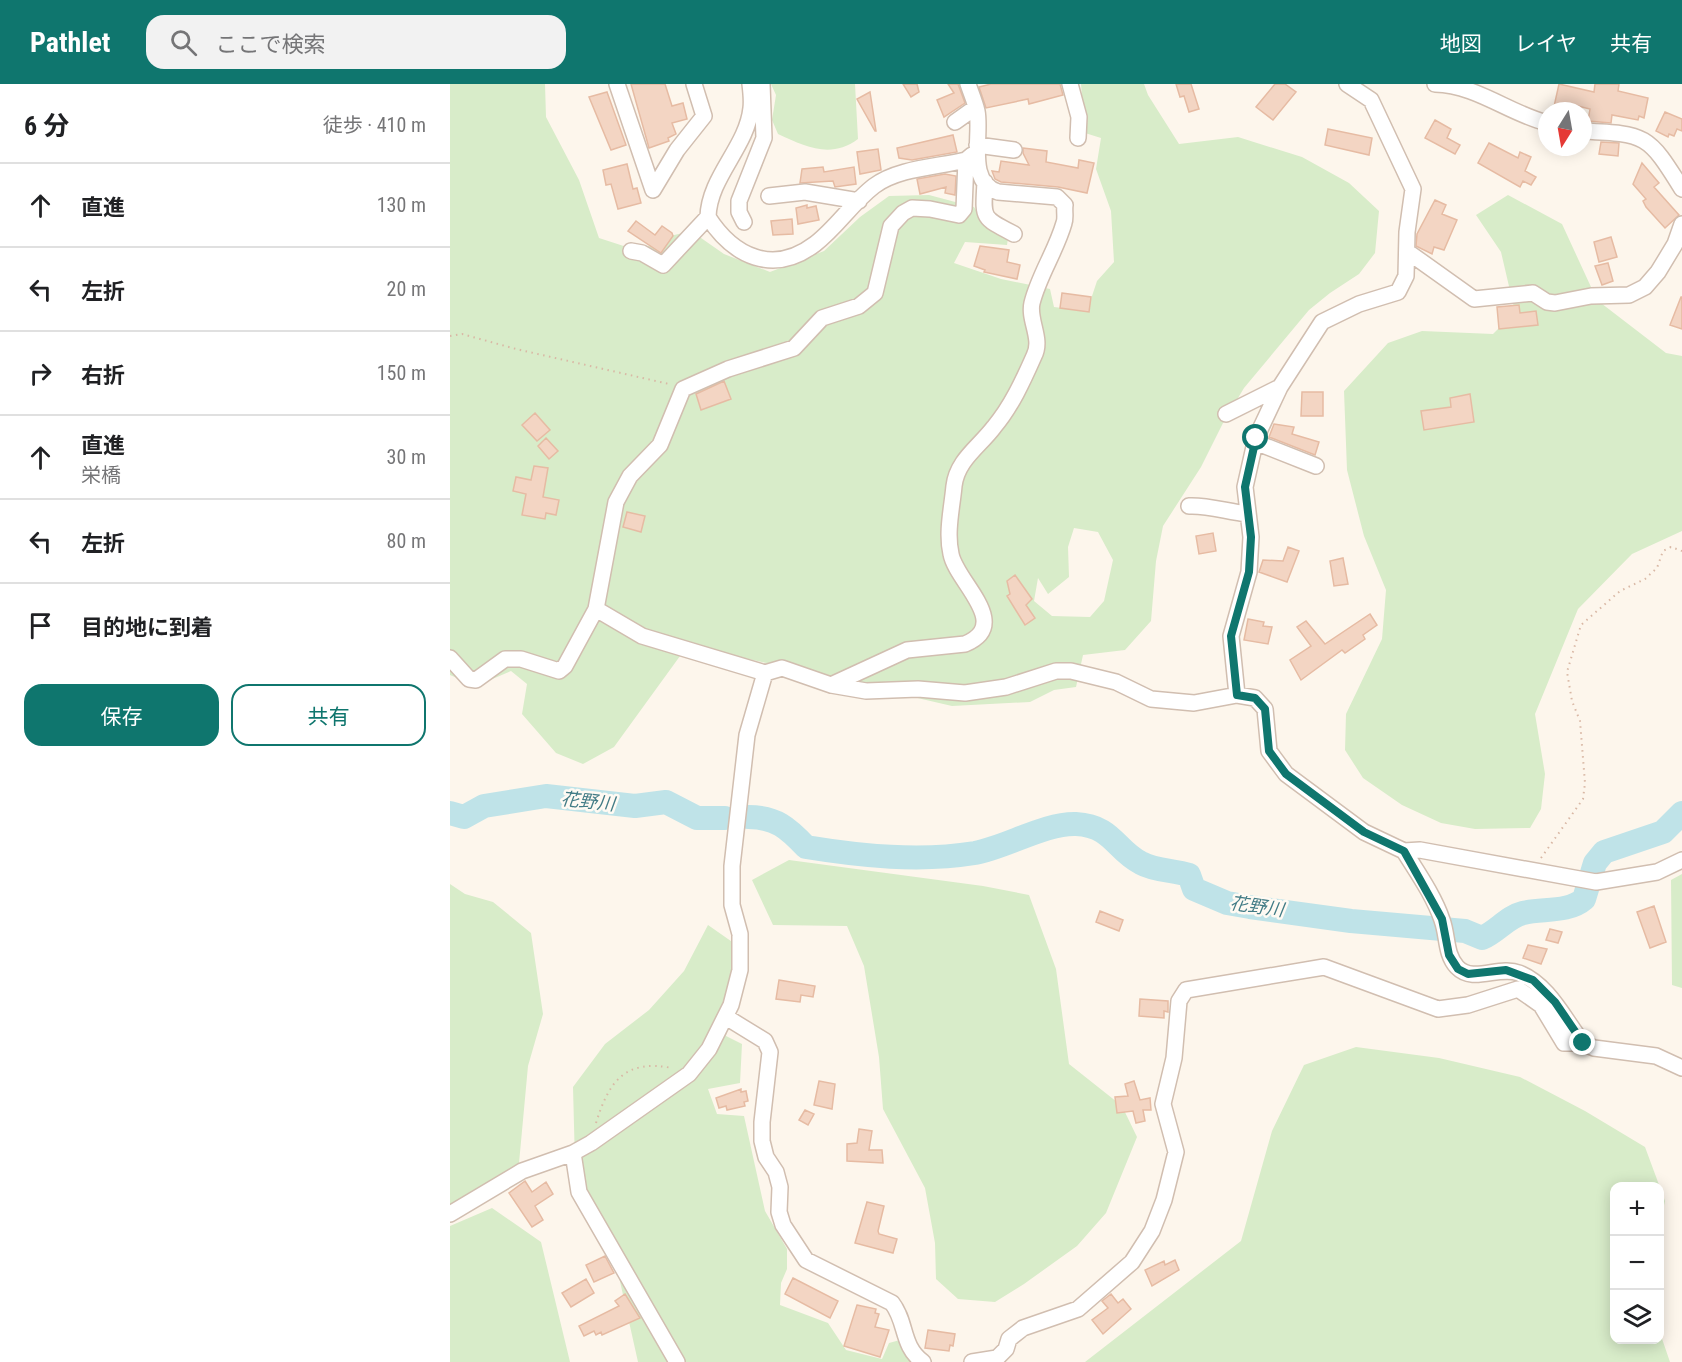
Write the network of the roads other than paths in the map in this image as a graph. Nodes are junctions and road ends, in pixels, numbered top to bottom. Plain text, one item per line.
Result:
1 (617, 84) edge
2 (694, 84) edge
3 (750, 84) edge
4 (762, 84) edge
5 (968, 84) edge
6 (1070, 84) edge
7 (1347, 84) edge
8 (1436, 84) edge
9 (976, 107) junction
10 (1538, 121) edge
11 (956, 122) dead end
12 (1592, 131) edge
13 (1078, 138) dead end
14 (1014, 150) dead end
15 (973, 152) junction
16 (985, 182) junction
17 (1682, 189) edge
18 (769, 196) dead end
19 (859, 201) junction
20 (708, 217) junction
21 (744, 222) dead end
22 (1682, 224) edge
23 (1014, 234) dead end
24 (631, 250) dead end
25 (1408, 252) junction
26 (1280, 387) junction
27 (1226, 414) dead end
28 (1255, 442) junction
29 (1316, 466) dead end
30 (1189, 506) dead end
31 (1248, 514) junction
32 (596, 609) junction
33 (450, 658) edge
34 (765, 673) junction
35 (831, 685) junction
36 (1237, 695) junction
37 (1404, 851) junction
38 (1682, 860) edge
39 (726, 1017) junction
40 (1583, 1043) junction
41 (1682, 1068) edge
42 (573, 1153) junction
43 (450, 1214) edge
44 (676, 1362) edge
45 (923, 1362) edge
46 (972, 1362) edge

1 - 2 street
3 - 20 street
4 - 21 street
5 - 9 street
6 - 13 street
7 - 25 street
8 - 10 street
9 - 11 street
9 - 15 street
12 - 17 street
14 - 15 street
15 - 16 street
15 - 19 street
15 - 32 street
16 - 23 street
16 - 35 street
18 - 19 street
19 - 20 street
20 - 24 street
22 - 25 street
25 - 26 street
26 - 27 street
26 - 28 street
28 - 29 street
28 - 31 street
30 - 31 street
31 - 36 street
32 - 33 street
32 - 34 street
34 - 35 street
34 - 39 street
35 - 36 street
36 - 37 street
37 - 38 street
37 - 40 street
39 - 42 street
39 - 45 street
40 - 41 street
40 - 46 street
42 - 43 street
42 - 44 street

